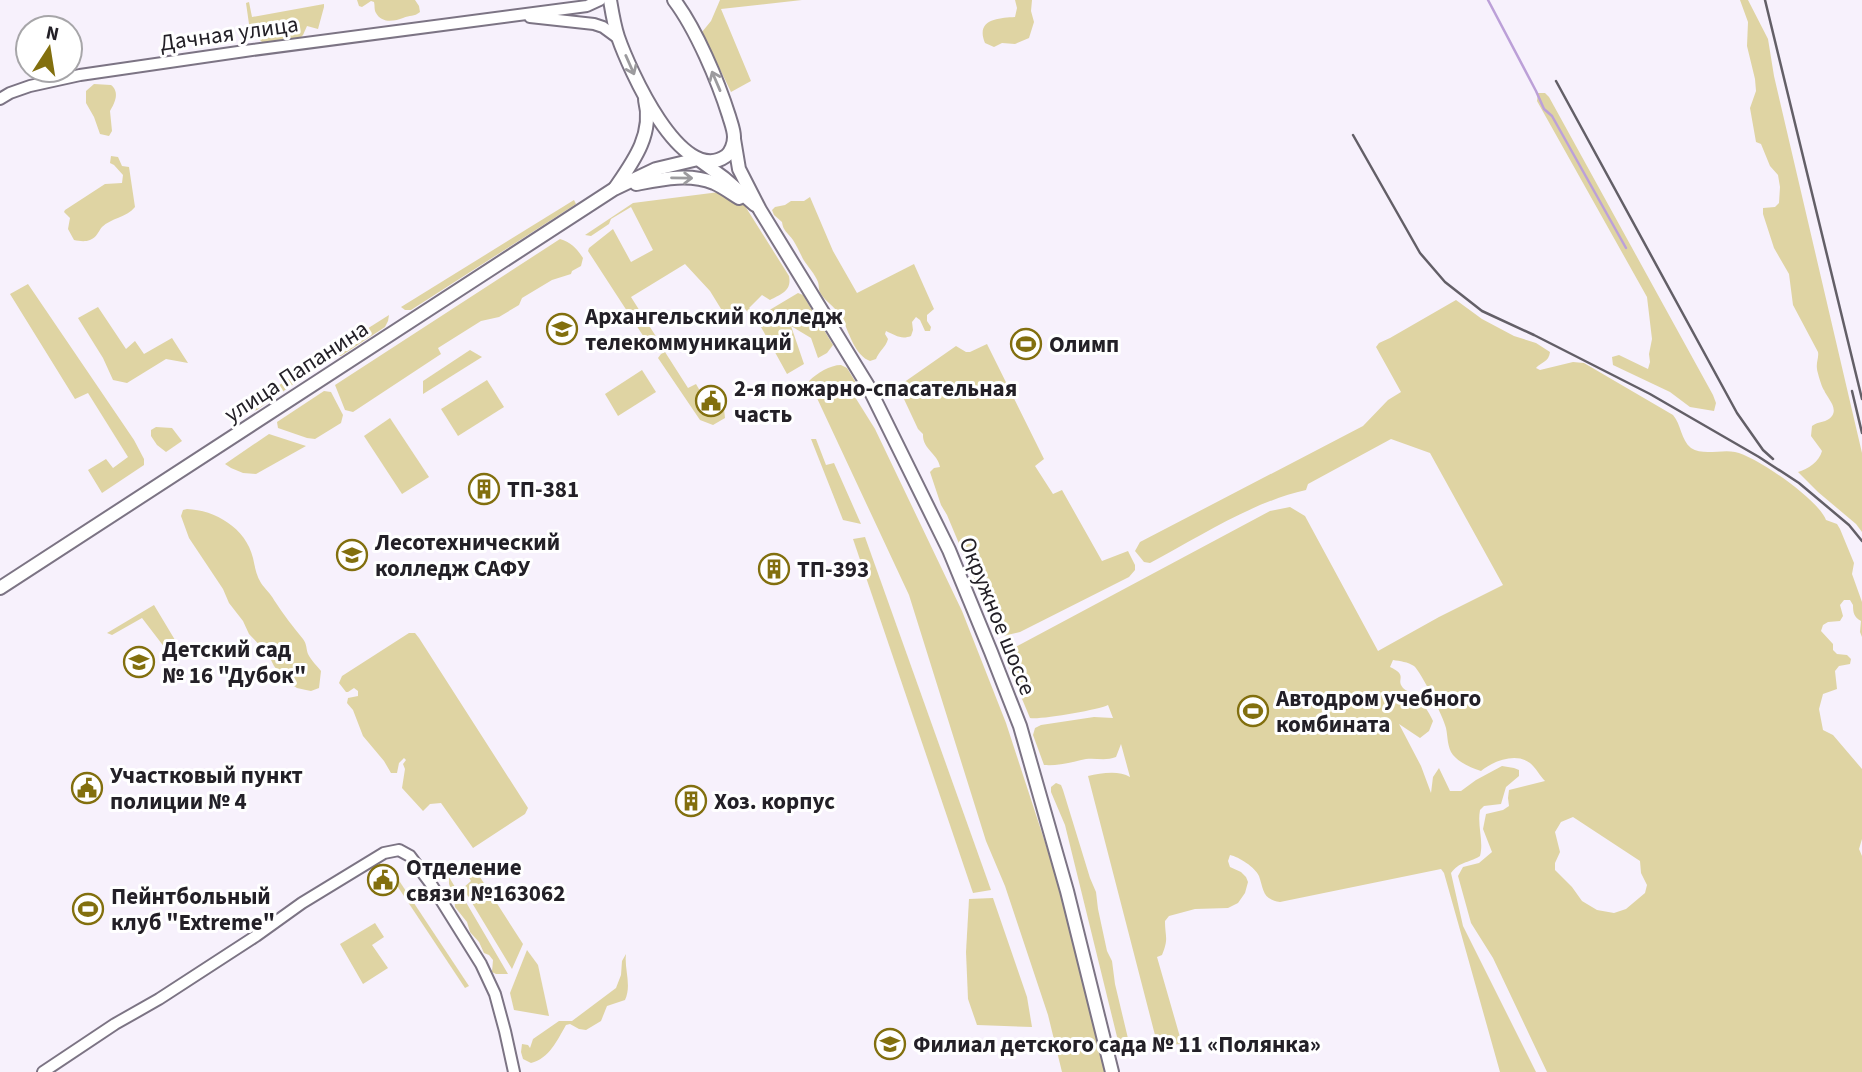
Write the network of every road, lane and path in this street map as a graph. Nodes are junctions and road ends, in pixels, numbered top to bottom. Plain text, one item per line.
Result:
1 (600, 0) edge
2 (610, 0) edge
3 (674, 0) edge
4 (510, 16) junction
5 (618, 38) junction
6 (643, 93) junction
7 (0, 99) edge
8 (734, 139) junction
9 (698, 159) junction
10 (614, 188) junction
11 (760, 210) junction
12 (3, 586) edge
13 (43, 1072) edge
14 (514, 1072) edge
15 (1111, 1072) edge

1 - 4 street, Дачная улица
2 - 5 main road, Окружное шоссе
8 -> 3 main road, Окружное шоссе
4 - 5 street, Дачная улица
4 - 7 street, Дачная улица
5 -> 6 main road, Окружное шоссе
6 - 9 main road, Окружное шоссе
6 - 10 main road, улица Папанина
8 - 9 main road
8 - 11 main road, Окружное шоссе
9 - 10 main road, улица Папанина
9 - 11 main road, Окружное шоссе
10 -> 11 main road, улица Папанина
10 - 12 main road, улица Папанина
11 - 15 main road, Окружное шоссе
13 - 14 street

